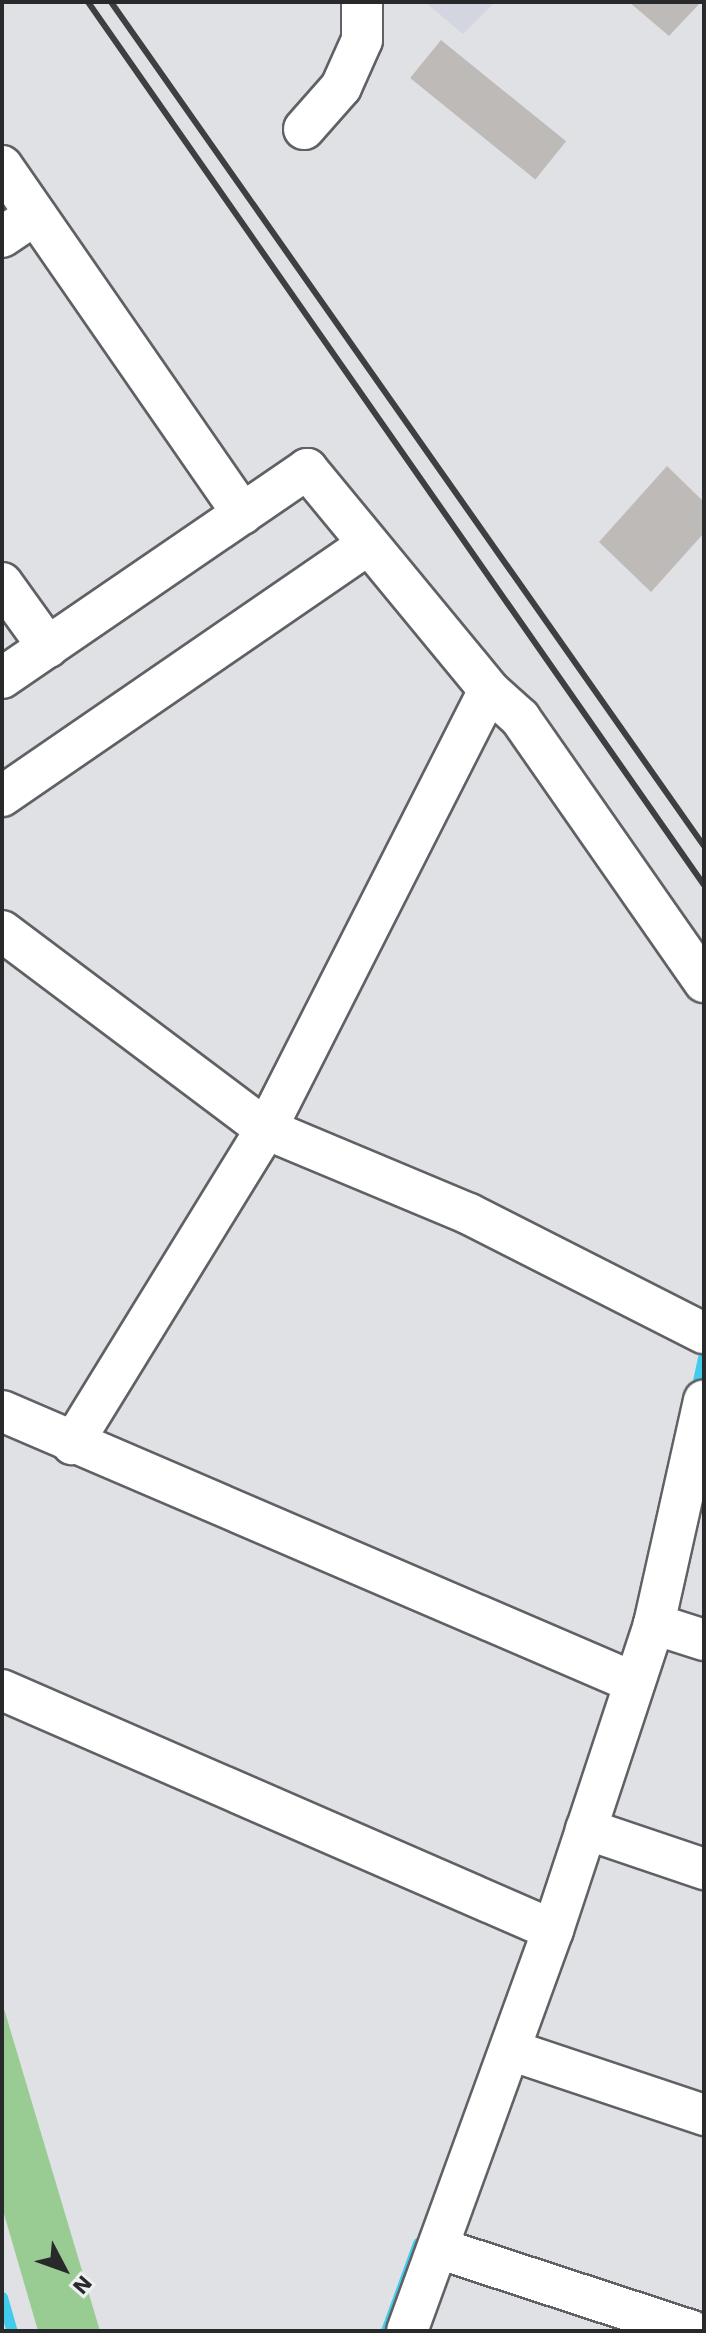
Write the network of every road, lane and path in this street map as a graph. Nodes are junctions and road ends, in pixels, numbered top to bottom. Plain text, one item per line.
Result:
1 (362, 2) edge
2 (304, 129) dead end
3 (2, 166) edge
4 (35, 215) junction
5 (2, 237) edge
6 (243, 514) junction
7 (363, 539) junction
8 (2, 583) edge
9 (48, 647) junction
10 (2, 678) edge
11 (489, 690) junction
12 (2, 796) edge
13 (2, 931) edge
14 (704, 982) edge
15 (266, 1129) junction
16 (704, 1333) edge
17 (704, 1401) edge
18 (2, 1411) edge
19 (72, 1444) junction
20 (654, 1624) junction
21 (704, 1640) edge
22 (633, 1682) junction
23 (2, 1690) edge
24 (586, 1829) junction
25 (704, 1869) edge
26 (553, 1930) junction
27 (510, 2050) junction
28 (704, 2115) edge
29 (438, 2248) junction
30 (407, 2331) edge
31 (692, 2331) edge

1 - 2 street
3 - 4 street
4 - 5 street
4 - 6 street
6 - 7 street
6 - 9 street
7 - 11 street
7 - 12 street
8 - 9 street
9 - 10 street
11 - 14 street
11 - 15 street
13 - 15 street
15 - 16 street
15 - 19 street
17 - 20 street
18 - 19 street
19 - 22 street
20 - 21 street
20 - 22 street
22 - 24 street
23 - 26 street
24 - 25 street
24 - 26 street
26 - 27 street
27 - 28 street
27 - 29 street
29 - 30 street
29 - 31 street

